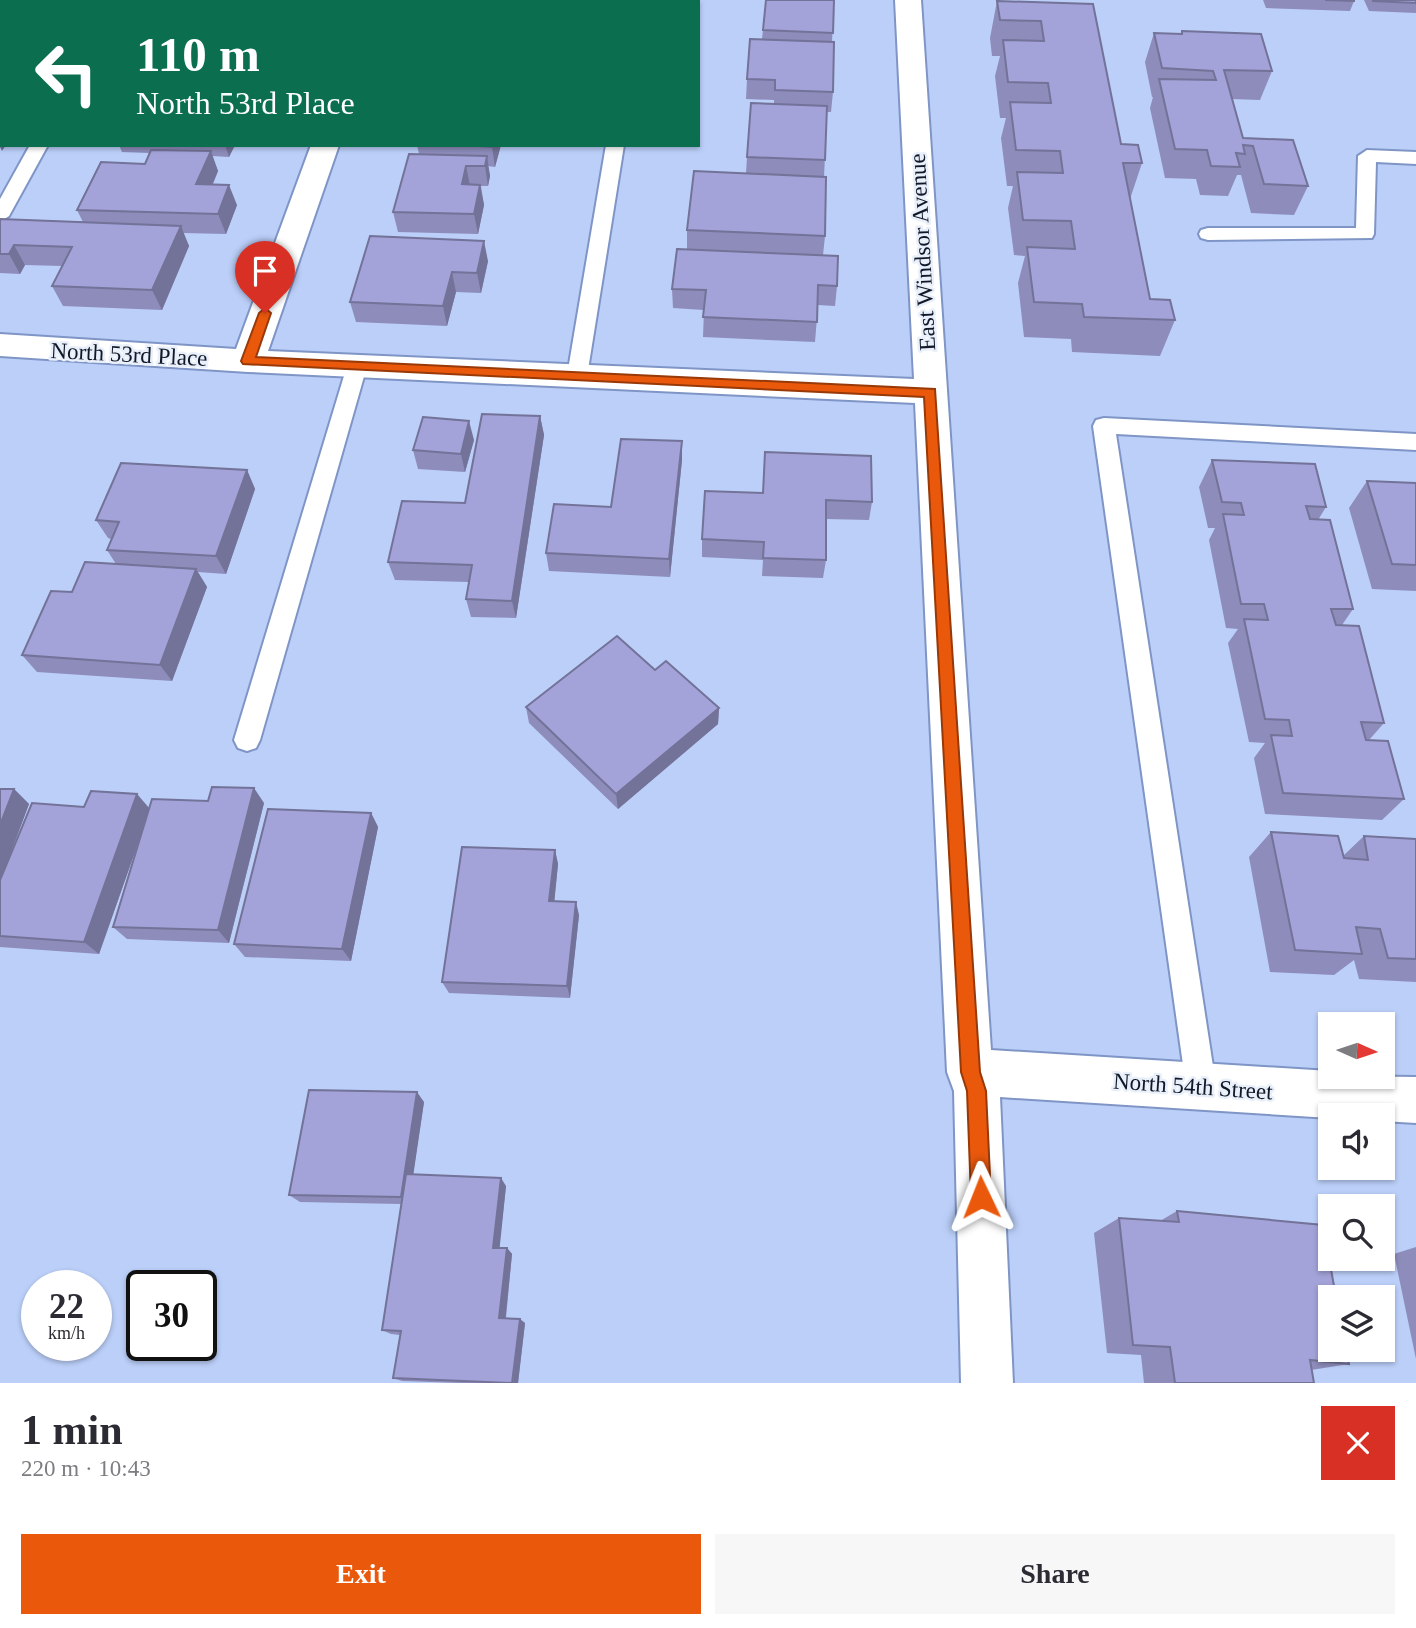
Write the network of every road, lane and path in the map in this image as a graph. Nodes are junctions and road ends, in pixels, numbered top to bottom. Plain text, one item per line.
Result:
1 (908, 0) edge
2 (38, 147) edge
3 (324, 147) edge
4 (615, 147) edge
5 (1416, 158) edge
6 (0, 216) edge
7 (1208, 233) dead end
8 (0, 345) edge
9 (248, 361) junction
10 (357, 366) junction
11 (577, 376) junction
12 (930, 392) junction
13 (1416, 442) edge
14 (247, 740) dead end
15 (970, 1072) junction
16 (1200, 1086) junction
17 (1416, 1100) edge
18 (987, 1383) edge

1 - 12 street, East Windsor Avenue
2 - 6 lane
3 - 9 street
4 - 11 lane
5 - 7 lane
8 - 9 street, North 53rd Place
9 - 10 street, North 53rd Place
10 - 11 street, North 53rd Place
10 - 14 lane
11 - 12 street, North 53rd Place
12 - 15 street, East Windsor Avenue
13 - 16 lane
15 - 16 street, North 54th Street
15 - 18 street, East Windsor Avenue
16 - 17 street, North 54th Street

